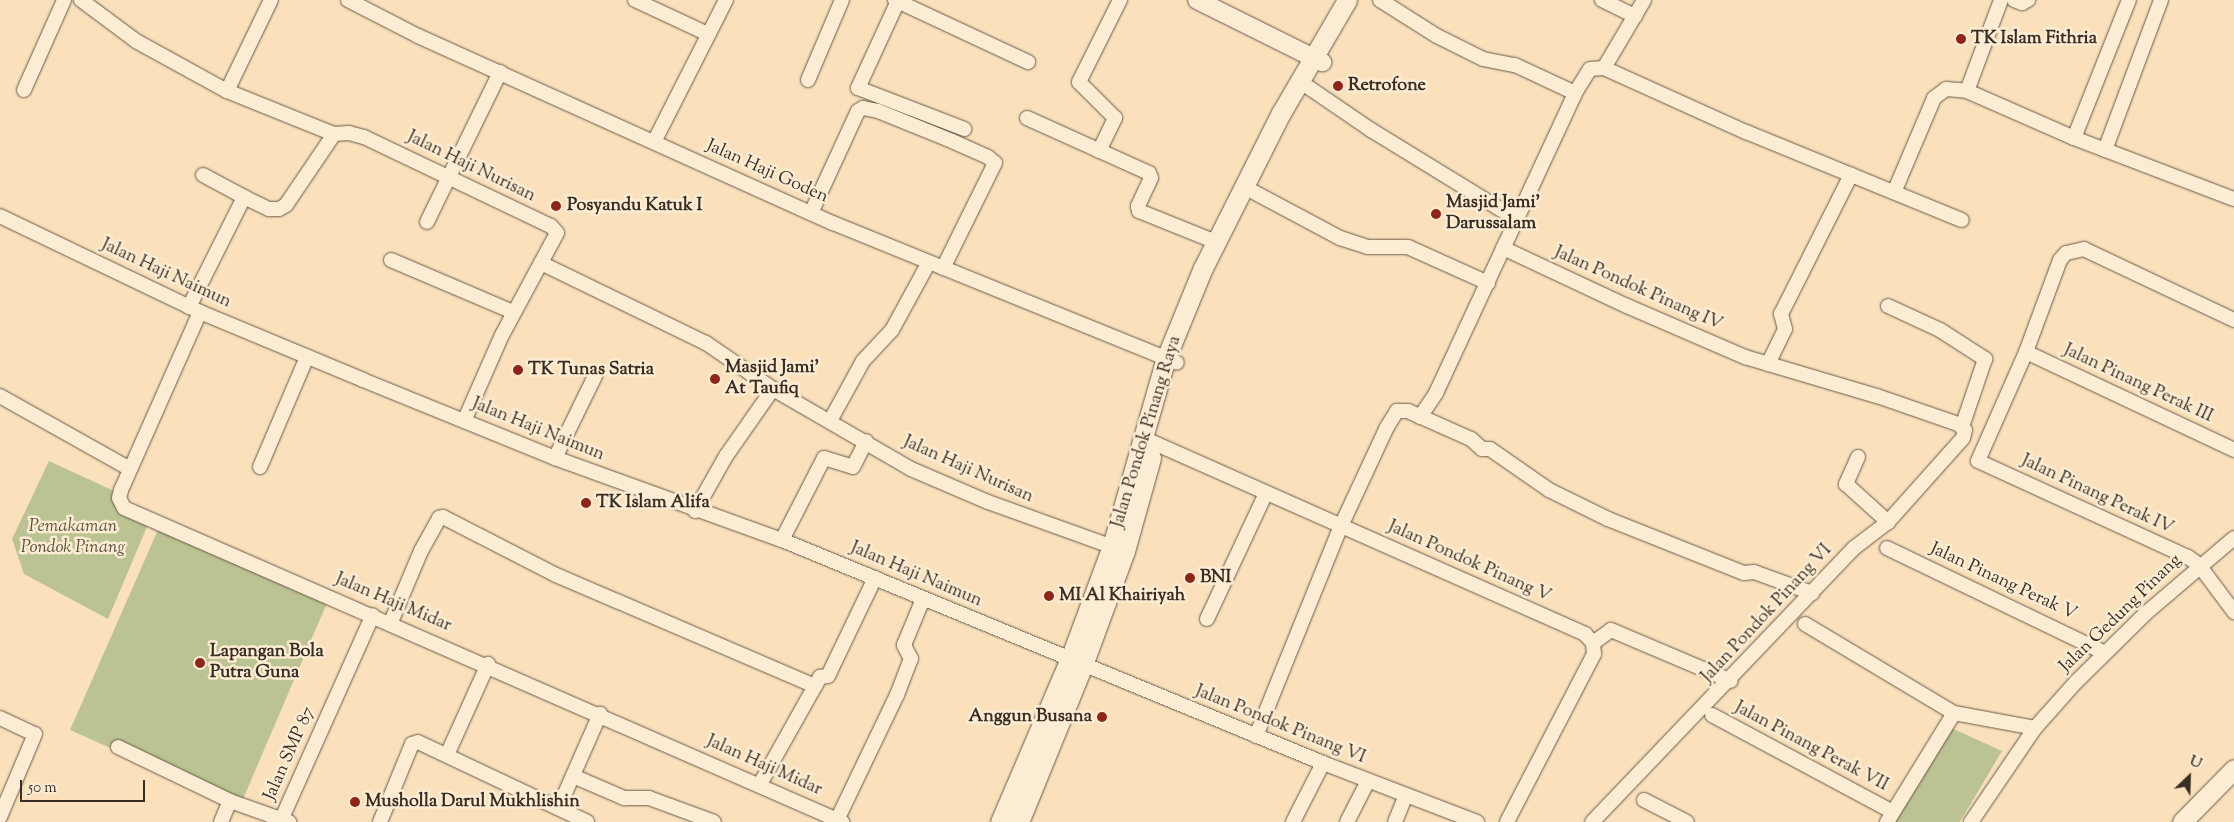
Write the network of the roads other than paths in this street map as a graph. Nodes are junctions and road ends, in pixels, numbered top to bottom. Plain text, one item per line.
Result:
1 (64, 0) edge
2 (81, 0) edge
3 (271, 0) edge
4 (348, 0) edge
5 (635, 0) edge
6 (726, 0) edge
7 (842, 0) edge
8 (1120, 0) edge
9 (1198, 0) edge
10 (1347, 0) edge
11 (1361, 0) edge
12 (1380, 0) edge
13 (1602, 0) edge
14 (1644, 0) edge
15 (2001, 0) edge
16 (2014, 0) edge
17 (2028, 0) edge
18 (2129, 0) edge
19 (2161, 0) edge
20 (896, 1) edge
21 (1635, 16) junction
22 (708, 34) junction
23 (1317, 59) junction
24 (1028, 62) dead end
25 (1604, 68) junction
26 (500, 72) junction
27 (808, 80) dead end
28 (1308, 87) junction
29 (24, 90) dead end
30 (227, 91) junction
31 (1967, 91) junction
32 (1575, 94) junction
33 (1027, 118) dead end
34 (964, 129) dead end
35 (334, 134) junction
36 (2074, 138) junction
37 (654, 142) junction
38 (2105, 150) junction
39 (1099, 151) junction
40 (203, 175) dead end
41 (1851, 175) junction
42 (448, 177) junction
43 (1250, 190) junction
44 (1895, 190) junction
45 (2233, 196) edge
46 (244, 197) junction
47 (811, 212) junction
48 (0, 216) edge
49 (1516, 219) junction
50 (1962, 220) dead end
51 (427, 222) dead end
52 (1216, 242) junction
53 (1503, 248) junction
54 (391, 260) dead end
55 (929, 262) junction
56 (541, 263) junction
57 (943, 268) junction
58 (1488, 283) junction
59 (1888, 306) dead end
60 (195, 309) junction
61 (514, 312) junction
62 (2234, 320) edge
63 (2026, 352) junction
64 (307, 357) junction
65 (1172, 360) junction
66 (1768, 364) junction
67 (596, 374) dead end
68 (773, 389) junction
69 (0, 396) edge
70 (1420, 416) junction
71 (464, 421) junction
72 (830, 421) junction
73 (1964, 428) junction
74 (1149, 440) junction
75 (866, 441) junction
76 (2234, 450) edge
77 (1858, 457) dead end
78 (555, 458) junction
79 (260, 467) dead end
80 (130, 469) junction
81 (1266, 493) junction
82 (695, 511) junction
83 (1888, 522) junction
84 (1341, 526) junction
85 (2234, 538) edge
86 (782, 540) junction
87 (1887, 548) dead end
88 (1118, 549) junction
89 (2199, 565) junction
90 (874, 578) junction
91 (1812, 593) junction
92 (923, 599) junction
93 (2234, 612) edge
94 (373, 615) junction
95 (1207, 618) dead end
96 (391, 622) junction
97 (1805, 624) dead end
98 (1593, 642) junction
99 (2103, 652) junction
100 (1077, 662) junction
101 (488, 664) junction
102 (1731, 681) junction
103 (815, 686) junction
104 (1954, 713) junction
105 (600, 714) junction
106 (1712, 715) dead end
107 (0, 718) edge
108 (2035, 728) junction
109 (1256, 736) junction
110 (118, 747) dead end
111 (446, 755) junction
112 (1323, 763) junction
113 (2234, 769) edge
114 (573, 776) junction
115 (1368, 781) junction
116 (760, 784) junction
117 (1406, 795) junction
118 (1644, 800) dead end
119 (230, 801) junction
120 (559, 808) junction
121 (0, 817) edge
122 (1890, 817) edge
123 (286, 820) edge
124 (840, 821) edge
125 (1472, 821) edge
126 (220, 822) edge
127 (380, 822) edge
128 (587, 822) edge
129 (714, 822) edge
130 (1000, 822) edge
131 (1019, 822) edge
132 (1293, 822) edge
133 (1347, 822) edge
134 (1395, 822) edge
135 (1507, 822) edge
136 (1592, 822) edge
137 (1688, 822) edge
138 (1971, 822) edge
139 (2182, 822) edge

1 - 29 street
2 - 30 street, Jalan Haji Nurisan
3 - 30 street
4 - 26 street, Jalan Haji Goden
5 - 22 street
6 - 22 street
7 - 27 street
8 - 39 street
9 - 23 street
10 - 23 main road, Jalan Pondok Pinang Raya
11 - 23 main road, Jalan Pondok Pinang Raya
12 - 32 street
13 - 21 street
14 - 21 street
15 - 31 street
16 - 17 street
18 - 36 street
19 - 38 street
20 - 24 street
20 - 34 street
21 - 25 street
22 - 37 street
23 - 28 main road, Jalan Pondok Pinang Raya
23 - 52 main road, Jalan Pondok Pinang Raya
25 - 32 street
25 - 41 street
26 - 37 street, Jalan Haji Goden
26 - 42 street
28 - 43 main road, Jalan Pondok Pinang Raya
28 - 49 street
30 - 35 street, Jalan Haji Nurisan
31 - 36 street
31 - 44 street
32 - 49 street
33 - 39 street
35 - 42 street, Jalan Haji Nurisan
35 - 46 street
36 - 38 street
37 - 47 street, Jalan Haji Goden
38 - 45 street
39 - 52 street
40 - 46 street
41 - 44 street
41 - 66 street
42 - 51 street
42 - 56 street, Jalan Haji Nurisan
43 - 58 street
43 - 65 main road, Jalan Pondok Pinang Raya
44 - 50 street
46 - 60 street, Jalan Haji Midar
47 - 55 street, Jalan Haji Goden
47 - 57 street
48 - 60 street, Jalan Haji Naimun
49 - 53 street
52 - 65 main road, Jalan Pondok Pinang Raya
53 - 58 street
53 - 66 street, Jalan Pondok Pinang IV
54 - 61 street
55 - 57 street, Jalan Haji Goden
55 - 72 street
56 - 61 street, Jalan Haji Nurisan
56 - 68 street, Jalan Haji Nurisan
57 - 65 street, Jalan Haji Goden
58 - 70 street
59 - 73 street, Jalan Pondok Pinang VI
60 - 64 street, Jalan Haji Naimun
60 - 80 street, Jalan Haji Midar
61 - 71 street, Jalan Haji Nurisan
62 - 63 street
63 - 76 street, Jalan Pinang Perak III
63 - 89 street, Jalan Pinang Perak IV
64 - 71 street, Jalan Haji Naimun
64 - 79 street
65 - 74 main road, Jalan Pondok Pinang Raya
66 - 73 street, Jalan Pondok Pinang IV
67 - 78 street
68 - 72 street, Jalan Haji Nurisan
68 - 82 street
69 - 80 street
70 - 84 street
70 - 91 street
71 - 78 street, Jalan Haji Naimun
72 - 75 street, Jalan Haji Nurisan
73 - 83 street, Jalan Pondok Pinang VI
74 - 81 street, Jalan Pondok Pinang V
74 - 88 main road, Jalan Pondok Pinang Raya
75 - 86 street
75 - 88 street, Jalan Haji Nurisan
77 - 83 street
78 - 82 street, Jalan Haji Naimun
80 - 94 street, Jalan Haji Midar
81 - 84 street, Jalan Pondok Pinang V
81 - 95 street
82 - 86 street, Jalan Haji Naimun
83 - 91 street, Jalan Pondok Pinang VI
84 - 98 street, Jalan Pondok Pinang V
84 - 109 street
85 - 89 street, Jalan Gedung Pinang
86 - 90 street, Jalan Haji Naimun
87 - 99 street, Jalan Pinang Perak V
88 - 100 main road, Jalan Pondok Pinang Raya
89 - 93 street
89 - 99 street, Jalan Gedung Pinang
90 - 92 street, Jalan Haji Naimun
90 - 103 street
91 - 102 street, Jalan Pondok Pinang VI
92 - 100 street, Jalan Haji Naimun
92 - 124 street
94 - 96 street, Jalan Haji Midar
94 - 123 street, Jalan SMP 87
96 - 101 street, Jalan Haji Midar
96 - 103 street
97 - 104 street
98 - 102 street
98 - 135 street
99 - 108 street, Jalan Gedung Pinang
100 - 109 street, Jalan Pondok Pinang VI
100 - 130 main road, Jalan Pondok Pinang Raya
100 - 131 main road, Jalan Pondok Pinang Raya
101 - 105 street, Jalan Haji Midar
101 - 111 street
102 - 136 street, Jalan Pondok Pinang VI
103 - 116 street
104 - 108 street
104 - 122 street
105 - 114 street
105 - 116 street, Jalan Haji Midar
106 - 122 street, Jalan Pinang Perak VII
107 - 121 street
108 - 138 street, Jalan Gedung Pinang
109 - 112 street, Jalan Pondok Pinang VI
110 - 119 street
111 - 120 street
111 - 127 street
112 - 115 street, Jalan Pondok Pinang VI
112 - 132 street
113 - 139 main road
114 - 120 street
114 - 129 street
115 - 117 street, Jalan Pondok Pinang VI
115 - 133 street
116 - 124 street, Jalan Haji Midar
117 - 125 street, Jalan Pondok Pinang VI
117 - 134 street
118 - 137 street
119 - 123 street
119 - 126 street
120 - 128 street

